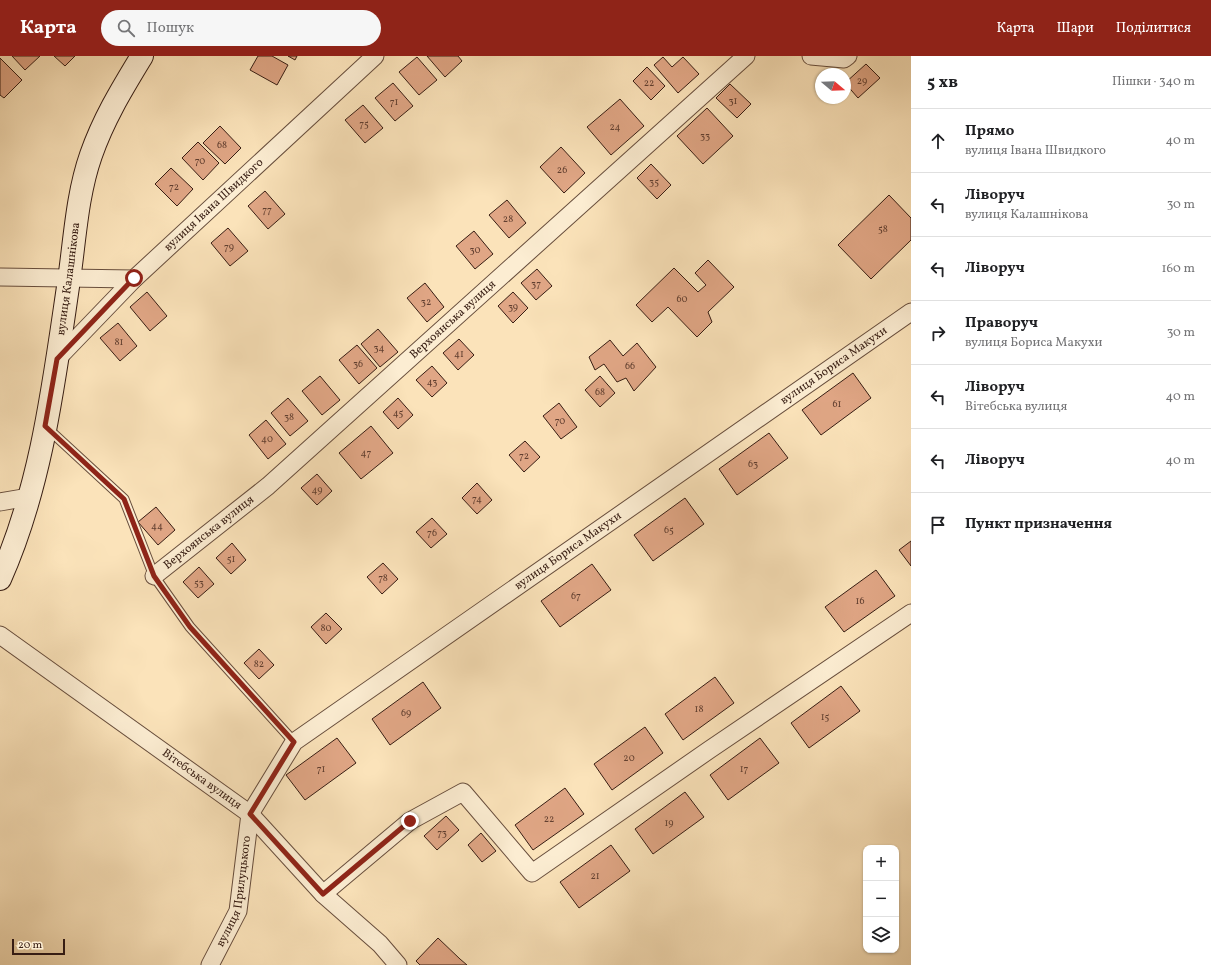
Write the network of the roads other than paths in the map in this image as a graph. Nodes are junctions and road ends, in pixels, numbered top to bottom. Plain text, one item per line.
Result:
1 (375, 56) edge
2 (746, 56) edge
3 (811, 56) edge
4 (848, 56) edge
5 (138, 59) edge
6 (0, 277) edge
7 (69, 278) junction
8 (134, 278) junction
9 (911, 312) edge
10 (57, 359) junction
11 (45, 426) junction
12 (29, 497) junction
13 (0, 502) edge
14 (154, 576) junction
15 (0, 579) edge
16 (911, 613) edge
17 (0, 635) edge
18 (294, 742) junction
19 (250, 814) junction
20 (323, 894) junction
21 (210, 965) edge
22 (398, 965) edge

1 - 8 street, вулиця Івана Швидкого
2 - 14 street, Верхоянська вулиця
3 - 4 street
5 - 7 street, вулиця Калашнікова
6 - 7 street
7 - 8 street
7 - 10 street, вулиця Калашнікова
8 - 10 street, вулиця Івана Швидкого
9 - 18 street, вулиця Бориса Макухи
10 - 11 street, вулиця Калашнікова
11 - 12 street, вулиця Калашнікова
11 - 14 lane
12 - 13 street
12 - 15 street, вулиця Калашнікова
14 - 18 lane
16 - 20 street
17 - 19 street, Вітебська вулиця
18 - 19 street, вулиця Бориса Макухи
19 - 20 street, Вітебська вулиця
19 - 21 street, вулиця Прилуцького
20 - 22 street, Вітебська вулиця

